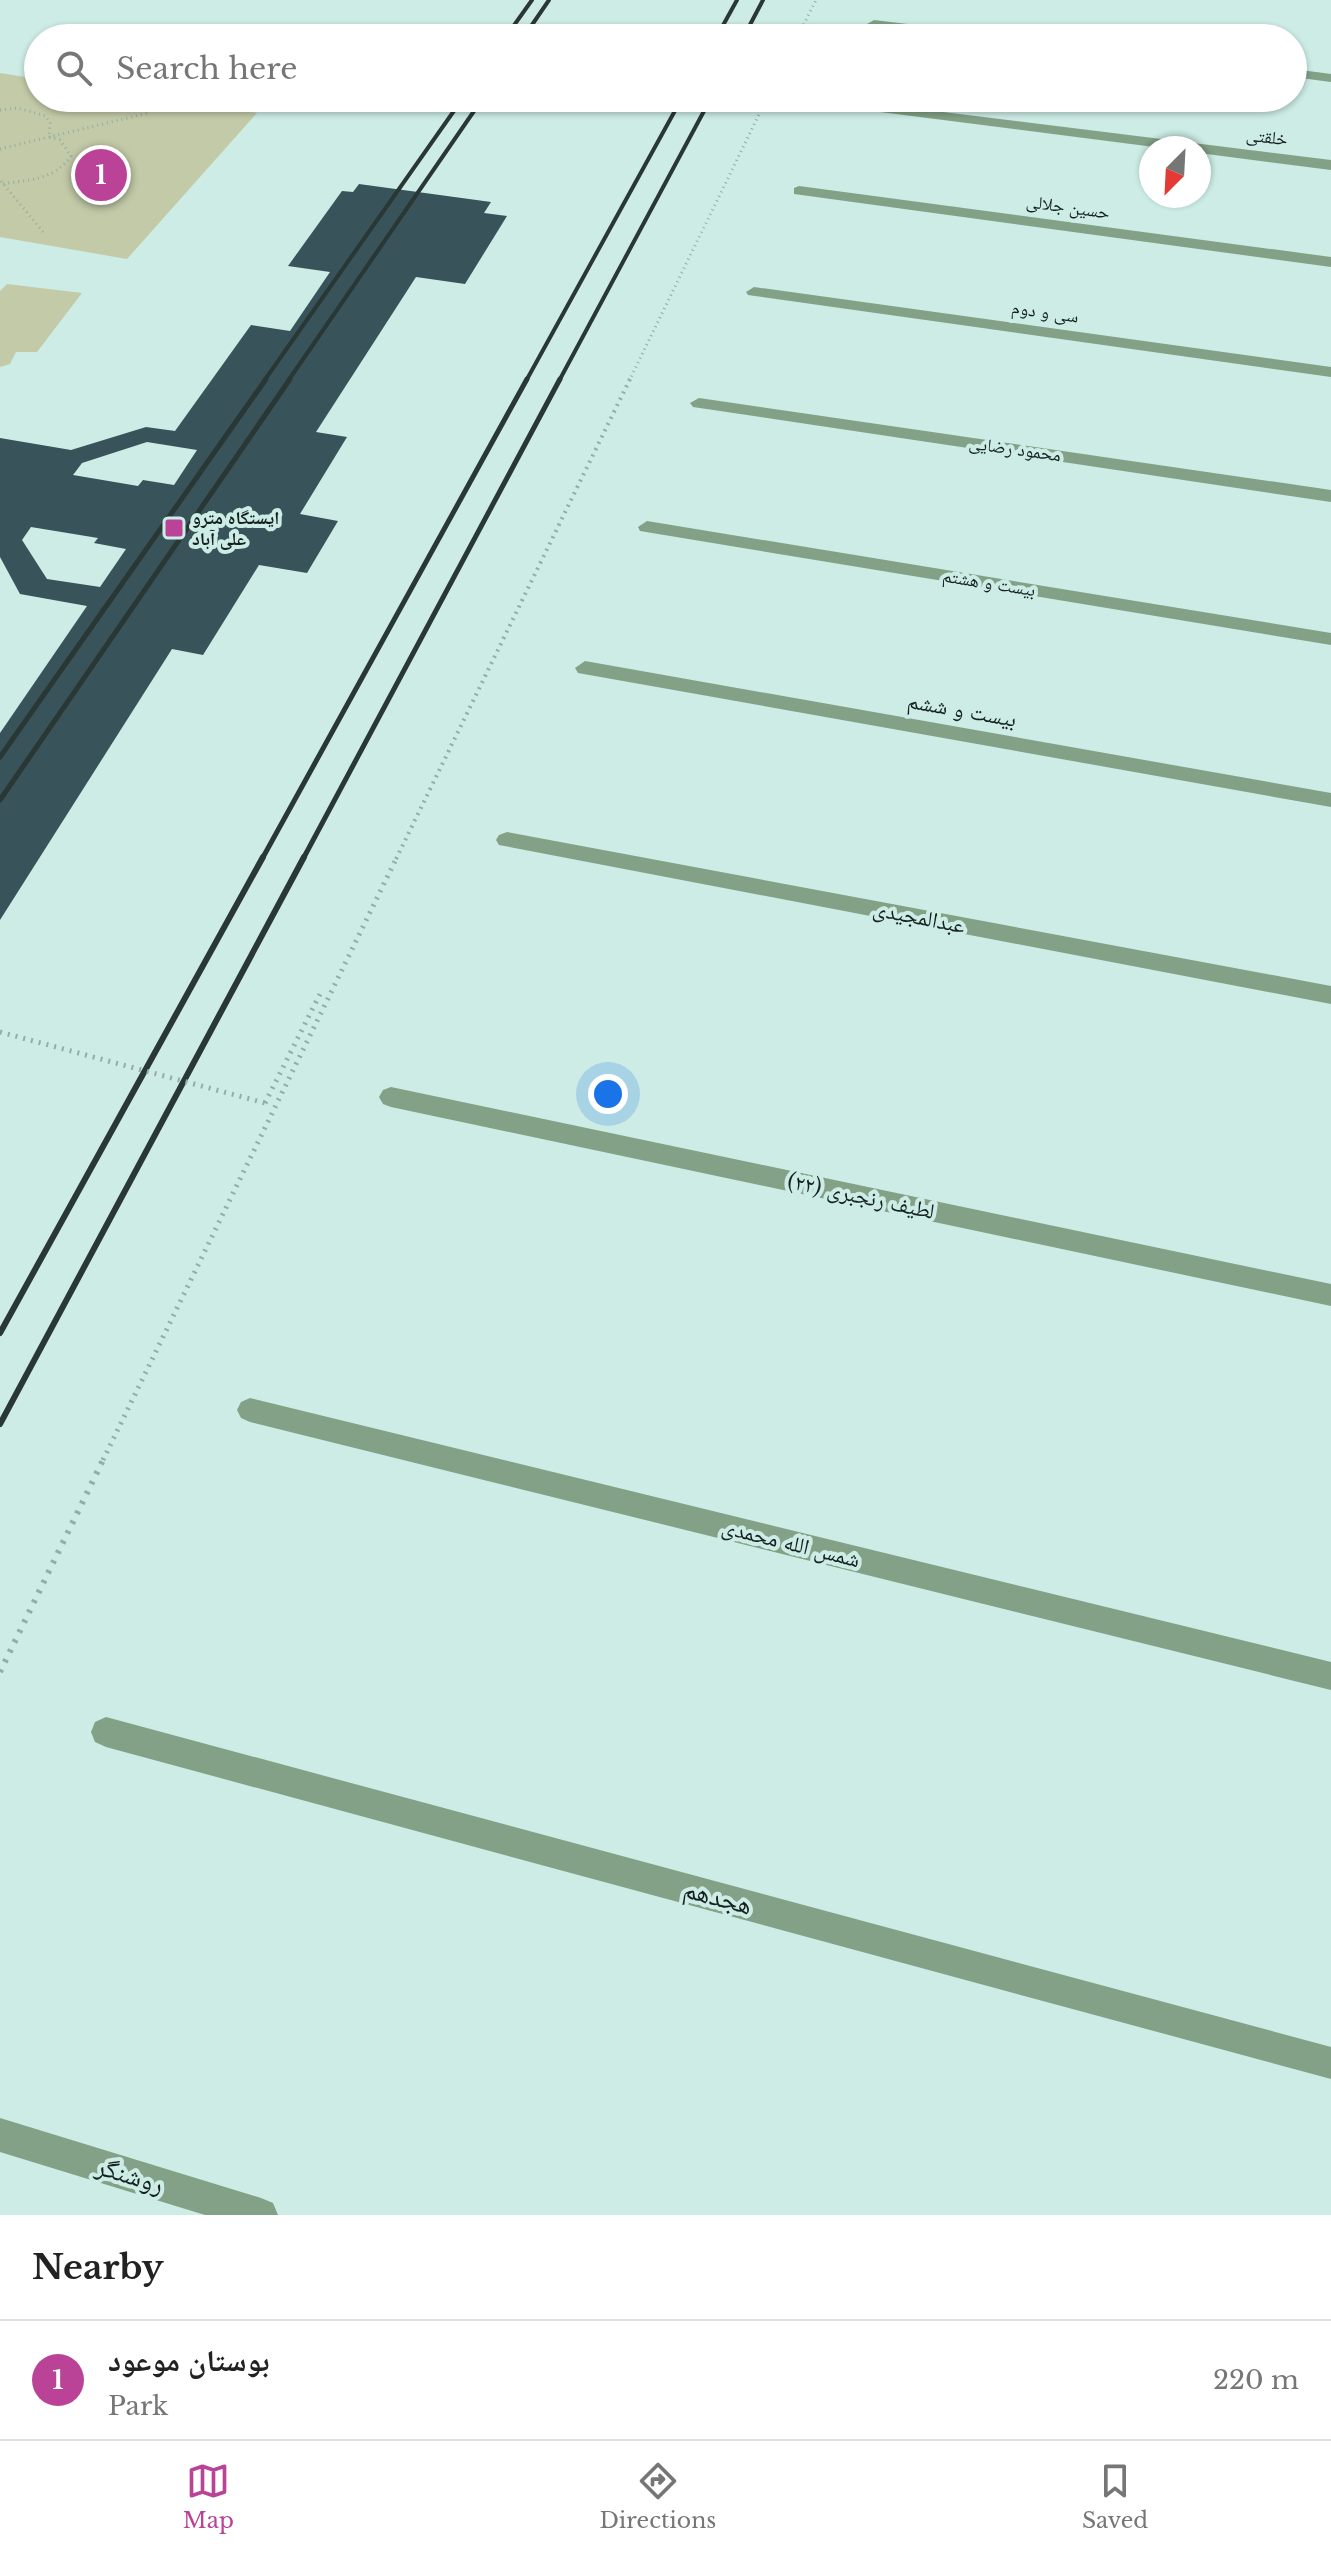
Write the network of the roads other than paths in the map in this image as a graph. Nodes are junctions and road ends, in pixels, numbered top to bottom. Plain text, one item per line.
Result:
1 (1307, 75) edge
2 (1331, 78) edge
3 (910, 112) edge
4 (1139, 141) edge
5 (1211, 150) edge
6 (1331, 165) edge
7 (799, 191) dead end
8 (1331, 262) edge
9 (754, 292) dead end
10 (1331, 372) edge
11 (699, 403) dead end
12 (1331, 496) edge
13 (647, 527) dead end
14 (1331, 639) edge
15 (585, 668) dead end
16 (1331, 800) edge
17 (507, 840) dead end
18 (1331, 995) edge
19 (391, 1097) dead end
20 (1331, 1295) edge
21 (250, 1410) dead end
22 (1331, 1676) edge
23 (106, 1732) dead end
24 (1331, 2063) edge
25 (0, 2135) edge
26 (261, 2215) edge

1 - 2 street
3 - 4 street, خلقتی
5 - 6 street, خلقتی
7 - 8 street, حسین جلالی
9 - 10 street, سی و دوم
11 - 12 street, محمود رضایی
13 - 14 street, بیست و هشتم
15 - 16 street, بیست و ششم
17 - 18 street, عبدالمجیدی
19 - 20 street, لطیف رنجبری (۲۲)
21 - 22 street, شمس الله محمدی
23 - 24 street, هجدهم
25 - 26 street, روشنگر

